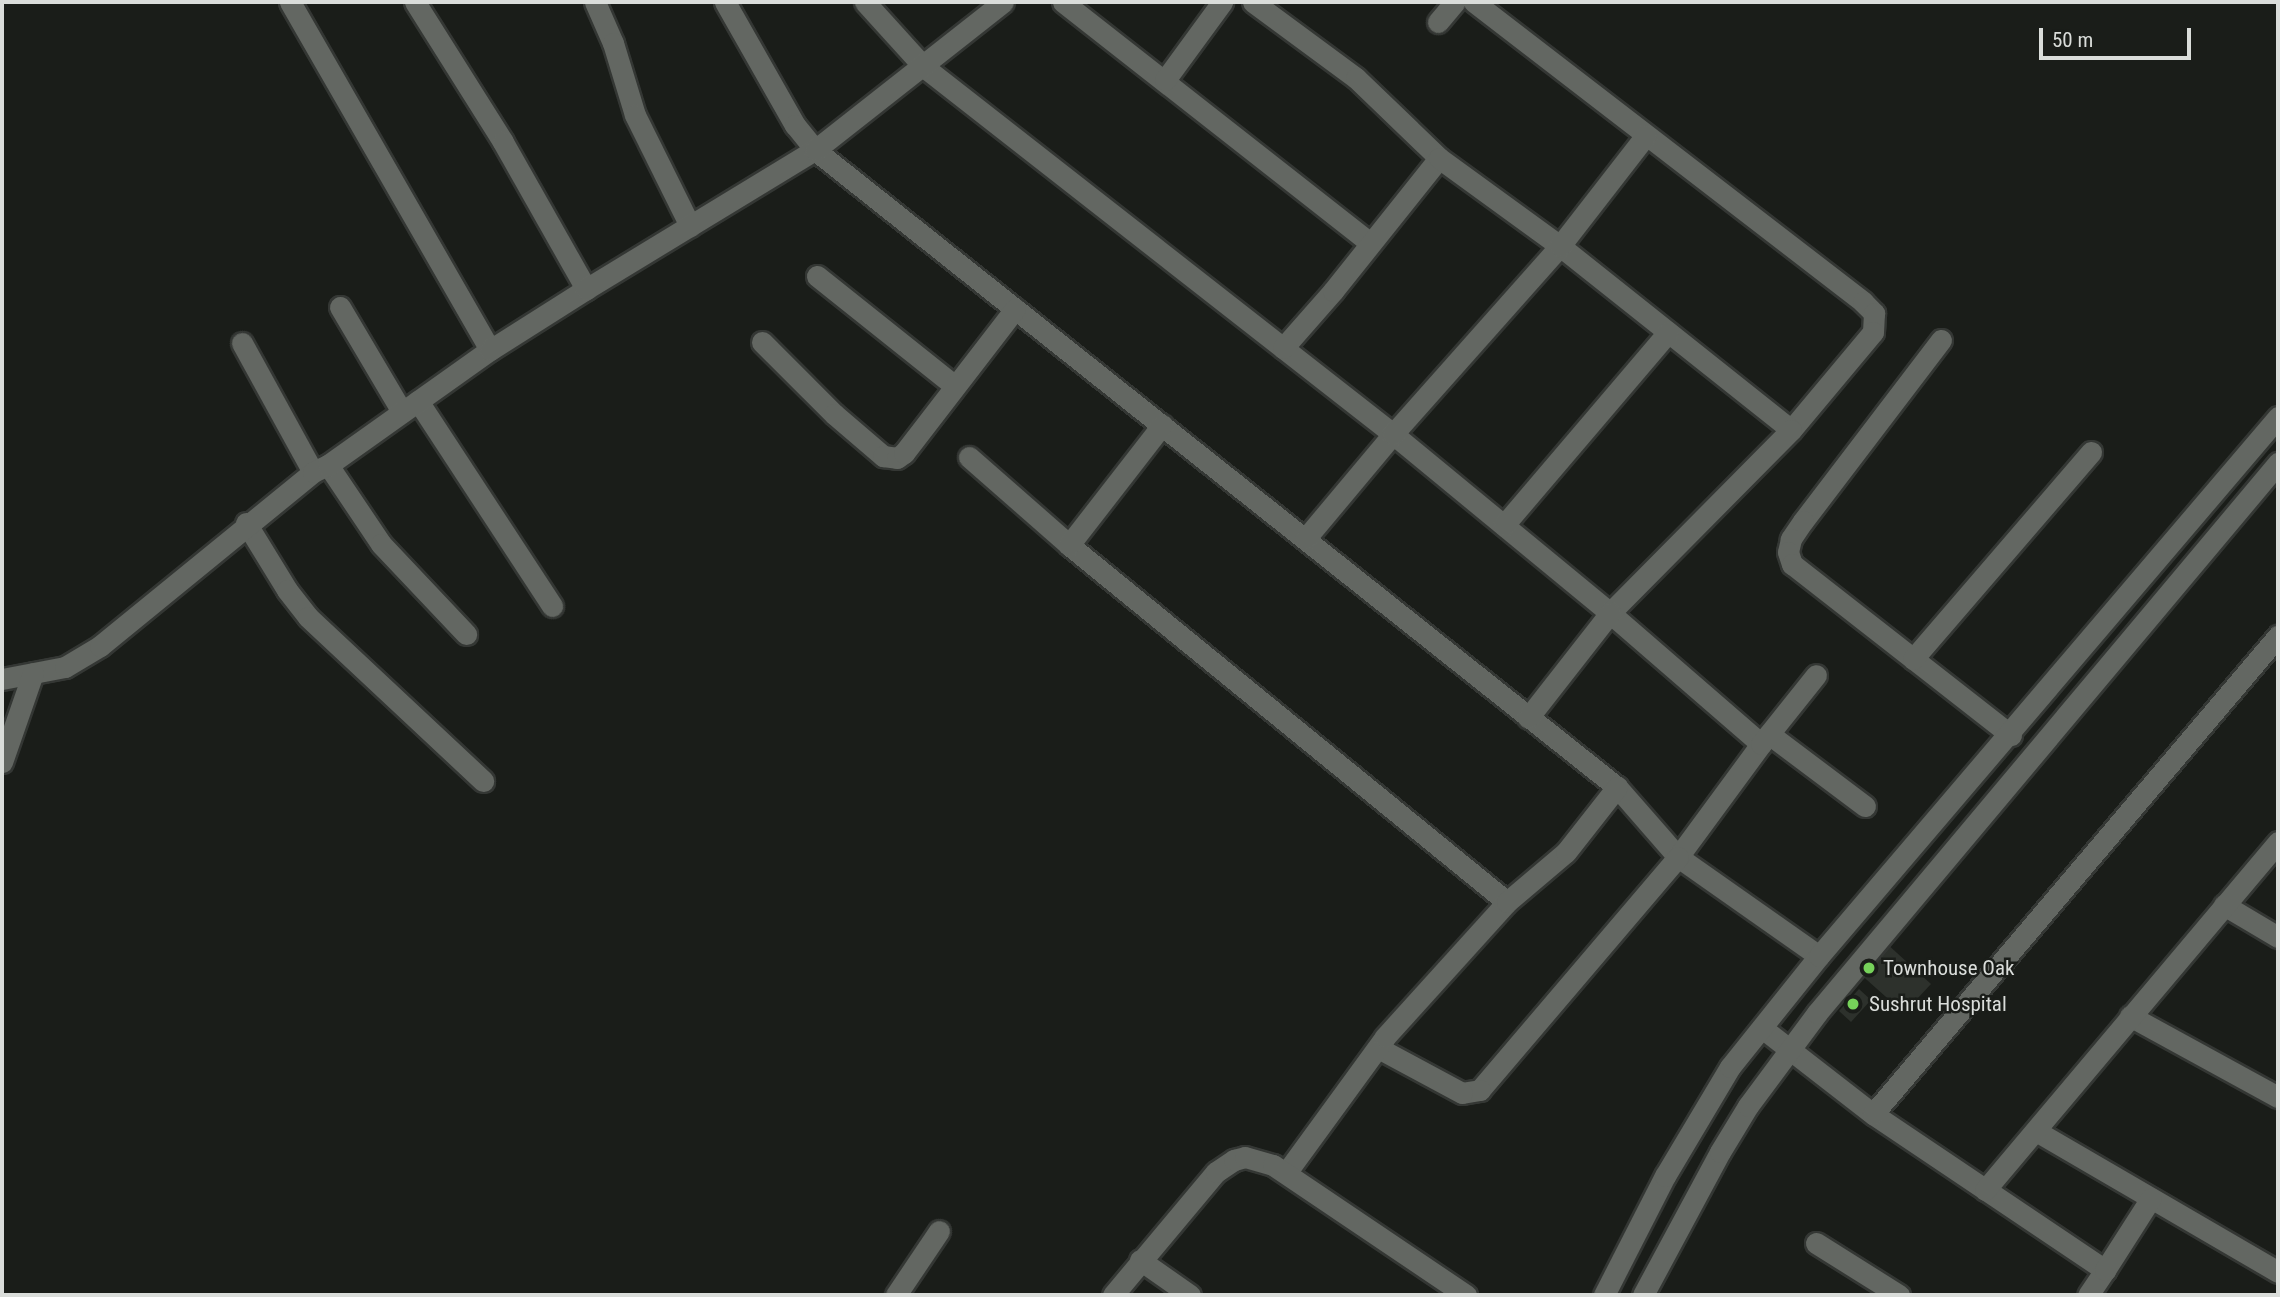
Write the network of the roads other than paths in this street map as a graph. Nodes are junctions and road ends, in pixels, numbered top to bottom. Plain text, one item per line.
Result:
1 (290, 2) edge
2 (415, 2) edge
3 (595, 2) edge
4 (725, 2) edge
5 (864, 2) edge
6 (1003, 2) edge
7 (1063, 2) edge
8 (1222, 2) edge
9 (1254, 2) edge
10 (1455, 2) edge
11 (1474, 2) edge
12 (1279, 9) edge
13 (1438, 22) dead end
14 (924, 67) junction
15 (1165, 80) junction
16 (1646, 135) junction
17 (815, 150) junction
18 (1439, 158) junction
19 (690, 226) junction
20 (1370, 243) junction
21 (1560, 246) junction
22 (817, 276) dead end
23 (586, 289) junction
24 (340, 307) dead end
25 (1015, 309) junction
26 (1668, 332) junction
27 (1941, 340) dead end
28 (762, 342) dead end
29 (242, 343) dead end
30 (1283, 348) junction
31 (490, 350) junction
32 (956, 386) junction
33 (410, 407) junction
34 (2278, 417) edge
35 (1162, 425) junction
36 (1791, 430) junction
37 (1393, 434) junction
38 (2091, 452) dead end
39 (969, 457) dead end
40 (2278, 463) edge
41 (321, 468) junction
42 (246, 523) junction
43 (1504, 525) junction
44 (1306, 538) junction
45 (1069, 545) junction
46 (552, 606) dead end
47 (1610, 613) junction
48 (466, 634) dead end
49 (2278, 636) edge
50 (1913, 659) junction
51 (33, 673) junction
52 (1816, 675) dead end
53 (2, 679) edge
54 (1528, 718) junction
55 (2011, 735) junction
56 (1765, 739) junction
57 (2, 762) edge
58 (482, 781) dead end
59 (1617, 788) junction
60 (1865, 806) dead end
61 (2278, 842) edge
62 (1678, 857) junction
63 (1507, 902) junction
64 (2224, 905) junction
65 (2278, 937) edge
66 (1819, 956) junction
67 (2130, 1016) junction
68 (1762, 1028) junction
69 (1378, 1048) junction
70 (1790, 1049) junction
71 (2278, 1097) edge
72 (1873, 1114) junction
73 (2036, 1131) junction
74 (1286, 1173) junction
75 (1985, 1190) junction
76 (2151, 1198) junction
77 (939, 1231) dead end
78 (1816, 1243) dead end
79 (1140, 1260) junction
80 (2105, 1270) junction
81 (2278, 1272) edge
82 (896, 1295) edge
83 (1113, 1295) edge
84 (1190, 1295) edge
85 (1466, 1295) edge
86 (1604, 1295) edge
87 (1643, 1295) edge
88 (1899, 1295) edge
89 (2088, 1295) edge

1 - 31 street
2 - 23 street
3 - 19 street
4 - 17 street
5 - 14 street
6 - 14 street
7 - 15 street
8 - 15 street
9 - 12 street
10 - 13 street
11 - 16 street
12 - 18 street
14 - 17 street
14 - 30 street
15 - 20 street
16 - 21 street
16 - 36 street
17 - 19 street
17 - 25 street
18 - 20 street
18 - 21 street
19 - 23 street
20 - 30 street
21 - 26 street
21 - 37 street
22 - 32 street
23 - 31 street
24 - 33 street
25 - 32 street
25 - 35 street
26 - 36 street
26 - 43 street
27 - 50 street
28 - 32 street
29 - 41 street
30 - 37 street
31 - 33 street
33 - 41 street
33 - 46 street
34 - 55 street
35 - 44 street
35 - 45 street
36 - 47 street
37 - 43 street
37 - 44 street
38 - 50 street
39 - 45 street
40 - 70 street
41 - 42 street
41 - 48 street
42 - 51 street
42 - 58 street
43 - 47 street
44 - 54 street
45 - 63 street
47 - 54 street
47 - 56 street
49 - 72 street
50 - 55 street
51 - 53 street
51 - 57 street
52 - 56 street
54 - 59 street
55 - 66 street
56 - 60 street
56 - 62 street
59 - 62 street
59 - 63 street
61 - 64 street
62 - 66 street
62 - 69 street
63 - 69 street
64 - 65 street
64 - 67 street
66 - 68 street
67 - 71 street
67 - 73 street
68 - 70 street
68 - 86 street
69 - 74 street
70 - 72 street
70 - 87 street
72 - 75 street
73 - 75 street
73 - 76 street
74 - 79 street
74 - 85 street
75 - 80 street
76 - 80 street
76 - 81 street
77 - 82 street
78 - 88 street
79 - 83 street
79 - 84 street
80 - 89 street

